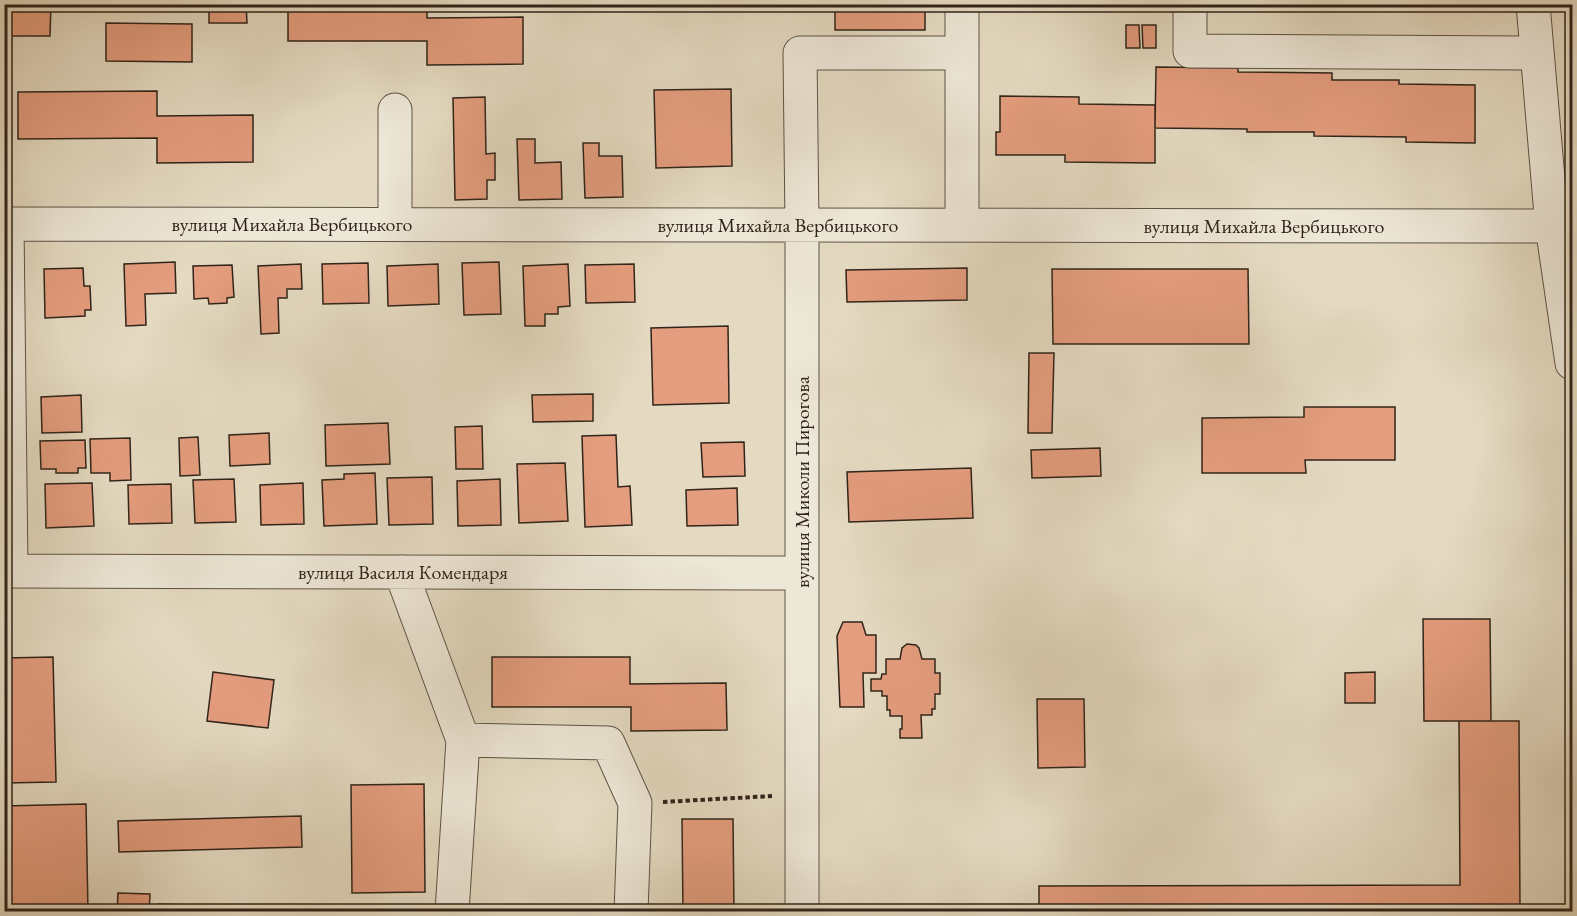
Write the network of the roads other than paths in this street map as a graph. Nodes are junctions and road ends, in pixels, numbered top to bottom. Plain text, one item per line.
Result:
1 (962, 4) edge
2 (1190, 4) edge
3 (1533, 4) edge
4 (962, 53) junction
5 (1536, 53) junction
6 (395, 110) dead end
7 (6, 224) edge
8 (395, 224) junction
9 (802, 225) junction
10 (962, 225) junction
11 (1552, 226) junction
12 (1572, 363) edge
13 (8, 571) edge
14 (401, 572) junction
15 (802, 573) junction
16 (463, 740) junction
17 (452, 912) edge
18 (630, 912) edge
19 (802, 912) edge

1 - 4 street
2 - 5 street
3 - 5 street
4 - 9 street, вулиця Миколи Пирогова
4 - 10 street
5 - 11 street
6 - 8 street
7 - 8 street, вулиця Михайла Вербицького
7 - 13 street
8 - 9 street, вулиця Михайла Вербицького
9 - 10 street, вулиця Михайла Вербицького
9 - 15 street, вулиця Миколи Пирогова
10 - 11 street, вулиця Михайла Вербицького
11 - 12 street
13 - 14 street, вулиця Василя Комендаря
14 - 15 street, вулиця Василя Комендаря
14 - 16 street
15 - 19 street, вулиця Миколи Пирогова
16 - 17 street
16 - 18 street

